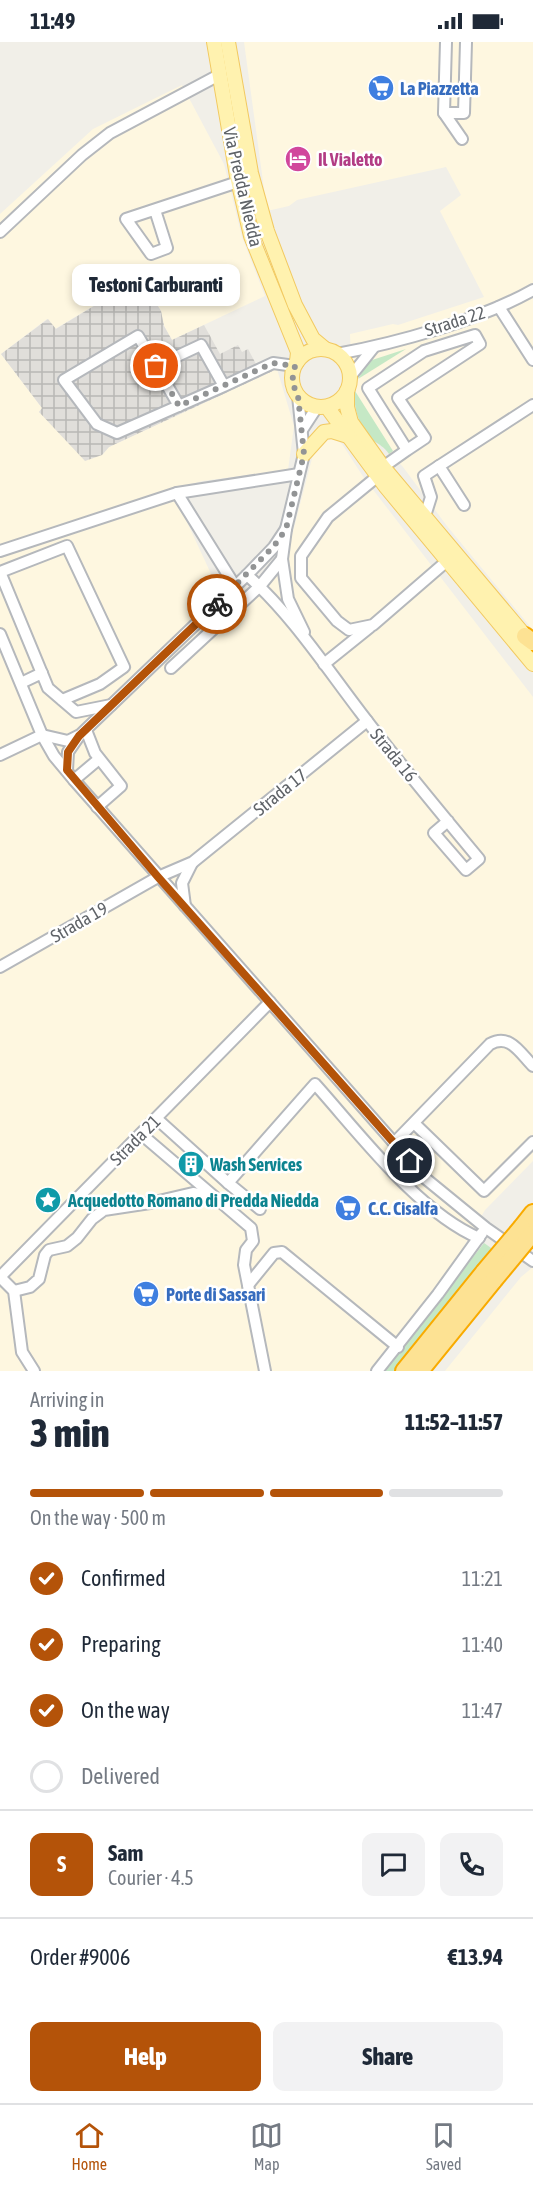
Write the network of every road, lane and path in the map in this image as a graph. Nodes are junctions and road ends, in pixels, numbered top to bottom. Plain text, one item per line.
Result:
1 (214, 42) edge
2 (228, 42) edge
3 (446, 42) edge
4 (466, 42) edge
5 (219, 75) junction
6 (444, 113) junction
7 (462, 139) dead end
8 (238, 182) junction
9 (155, 210) dead end
10 (0, 232) edge
11 (533, 290) edge
12 (499, 307) junction
13 (416, 334) junction
14 (374, 347) junction
15 (331, 351) junction
16 (424, 351) junction
17 (533, 360) edge
18 (296, 364) junction
19 (156, 366) junction
20 (350, 376) junction
21 (224, 386) junction
22 (347, 392) junction
23 (298, 396) junction
24 (179, 406) junction
25 (322, 407) junction
26 (531, 409) edge
27 (302, 430) junction
28 (348, 436) junction
29 (407, 450) junction
30 (304, 454) junction
31 (439, 466) junction
32 (380, 472) junction
33 (299, 474) junction
34 (177, 493) junction
35 (464, 505) dead end
36 (425, 516) junction
37 (286, 529) junction
38 (274, 546) junction
39 (0, 551) edge
40 (282, 559) junction
41 (447, 561) junction
42 (247, 575) junction
43 (264, 582) junction
44 (236, 586) junction
45 (373, 625) junction
46 (0, 634) edge
47 (530, 641) edge
48 (311, 648) junction
49 (324, 664) junction
50 (533, 664) edge
51 (171, 668) dead end
52 (42, 673) junction
53 (21, 683) junction
54 (62, 700) junction
55 (111, 705) junction
56 (367, 721) junction
57 (82, 733) junction
58 (42, 735) junction
59 (0, 755) edge
60 (99, 759) junction
61 (67, 770) junction
62 (74, 780) junction
63 (97, 807) junction
64 (448, 821) junction
65 (193, 862) junction
66 (158, 877) junction
67 (185, 906) junction
68 (0, 967) edge
69 (270, 1002) junction
70 (533, 1066) edge
71 (157, 1119) junction
72 (415, 1124) junction
73 (141, 1134) junction
74 (533, 1142) edge
75 (394, 1143) junction
76 (228, 1183) junction
77 (215, 1198) junction
78 (260, 1209) dead end
79 (533, 1214) edge
80 (486, 1228) junction
81 (529, 1231) edge
82 (479, 1238) junction
83 (533, 1261) edge
84 (489, 1276) junction
85 (0, 1277) edge
86 (248, 1285) junction
87 (14, 1291) junction
88 (398, 1347) junction
89 (34, 1371) edge
90 (265, 1371) edge
91 (377, 1371) edge
92 (404, 1371) edge
93 (420, 1371) edge

1 - 5 main road, Via Predda Niedda
2 - 15 main road, Via Predda Niedda
3 - 6 street
4 - 6 street
5 - 8 main road, Via Predda Niedda
5 - 10 street
6 - 7 street
8 - 9 street
8 - 18 main road, Via Predda Niedda
11 - 12 street, Strada 22
12 - 13 street, Strada 22
12 - 17 street
13 - 14 street, Strada 22
13 - 16 street
14 - 15 street, Strada 22
14 - 20 street
15 - 18 main road
15 - 20 main road
16 - 29 street
16 - 29 street
18 - 21 street
18 - 23 main road
19 - 21 street
19 - 24 street
19 - 24 street
20 - 22 main road
21 - 24 street
22 - 25 main road
22 - 32 main road
23 - 25 main road
23 - 27 street, Strada 16
25 - 27 street
25 - 28 main road
26 - 31 street
27 - 30 street, Strada 16
28 - 30 main road
28 - 32 main road
29 - 32 street
30 - 33 street, Strada 16
31 - 35 street
31 - 36 street
32 - 36 main road
32 - 41 main road
32 - 45 street
33 - 34 street
33 - 37 street, Strada 16
34 - 39 street
34 - 44 street
36 - 47 main road
37 - 38 street
37 - 40 street, Strada 16
38 - 42 street
38 - 43 street
40 - 43 street
40 - 48 street, Strada 16
41 - 45 street
41 - 50 main road
42 - 43 street, Strada 16
42 - 44 street
43 - 48 street, Strada 16
43 - 51 street
44 - 55 street
45 - 49 street
46 - 53 street
48 - 49 street, Strada 16
49 - 56 street, Strada 16
52 - 53 street
52 - 54 street
52 - 54 street
53 - 58 street
54 - 55 street
55 - 57 street
56 - 64 street, Strada 16
56 - 65 street, Strada 17
57 - 58 street
57 - 60 street
57 - 61 street
58 - 59 street
58 - 61 street
60 - 62 street
60 - 63 street
61 - 62 street
62 - 63 street
63 - 66 street
64 - 64 street, Strada 16
65 - 66 street, Strada 17
65 - 67 street
66 - 67 street
66 - 68 street, Strada 19
67 - 69 street
69 - 71 street, Strada 21
69 - 75 street
70 - 72 street
71 - 73 street, Strada 21
71 - 76 street
72 - 74 street
72 - 75 street
73 - 77 street
73 - 85 street, Strada 21
75 - 80 street
76 - 78 street
76 - 82 street
77 - 86 street
77 - 87 street
79 - 81 highway
80 - 82 street
80 - 83 street
81 - 84 highway, bridge
82 - 88 street
84 - 92 highway
84 - 93 highway
85 - 87 street
86 - 88 street
86 - 90 street
87 - 89 street
88 - 91 street

